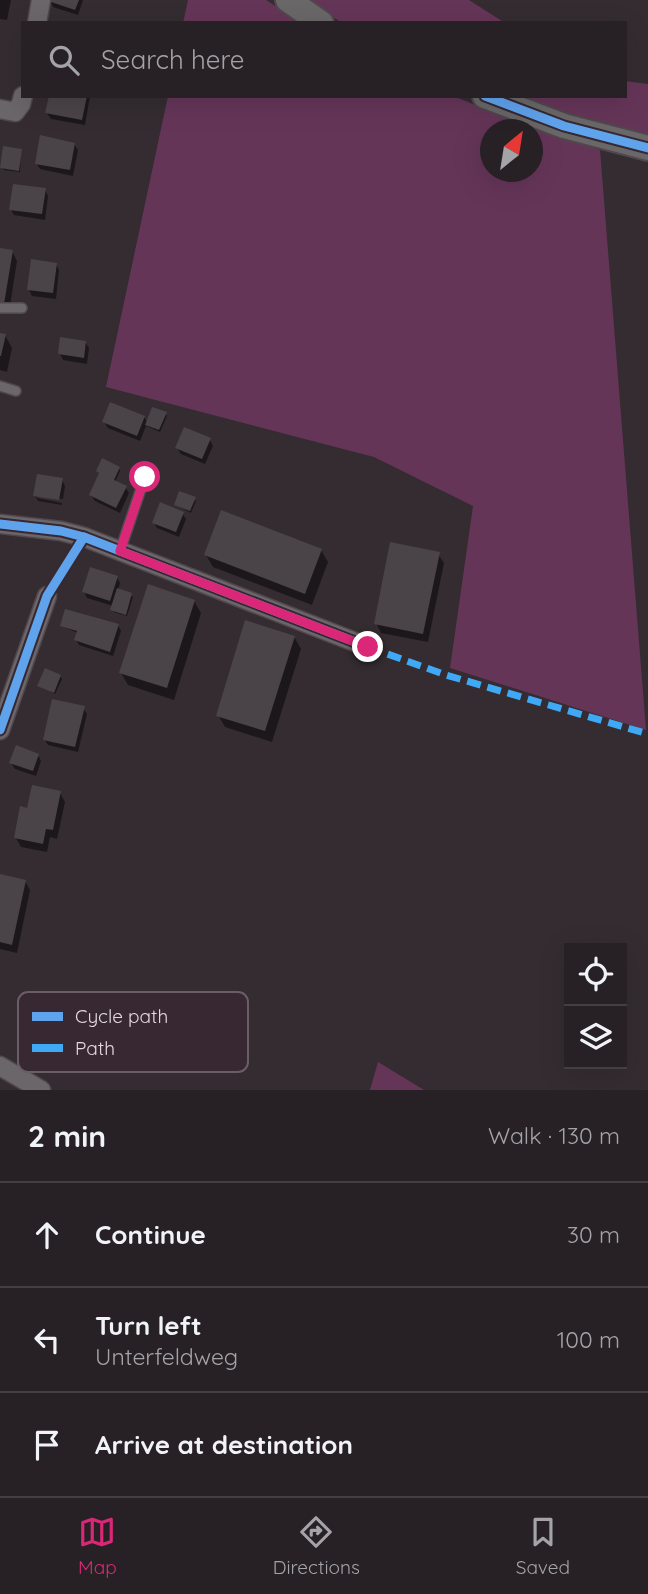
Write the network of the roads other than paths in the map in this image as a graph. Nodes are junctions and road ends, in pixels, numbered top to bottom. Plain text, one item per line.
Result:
1 (41, 0) edge
2 (288, 0) edge
3 (37, 21) edge
4 (318, 21) edge
5 (22, 98) edge
6 (490, 98) edge
7 (0, 109) edge
8 (648, 148) edge
9 (0, 308) edge
10 (22, 308) dead end
11 (0, 386) edge
12 (16, 391) dead end
13 (145, 477) dead end
14 (0, 524) edge
15 (120, 551) junction
16 (47, 596) dead end
17 (368, 647) dead end
18 (0, 730) edge
19 (0, 1066) edge
20 (41, 1090) edge

1 - 3 street
2 - 4 main road
5 - 7 street
6 - 8 main road
9 - 10 lane
11 - 12 lane
13 - 15 lane
14 - 15 street
15 - 17 street
16 - 18 street
19 - 20 street

